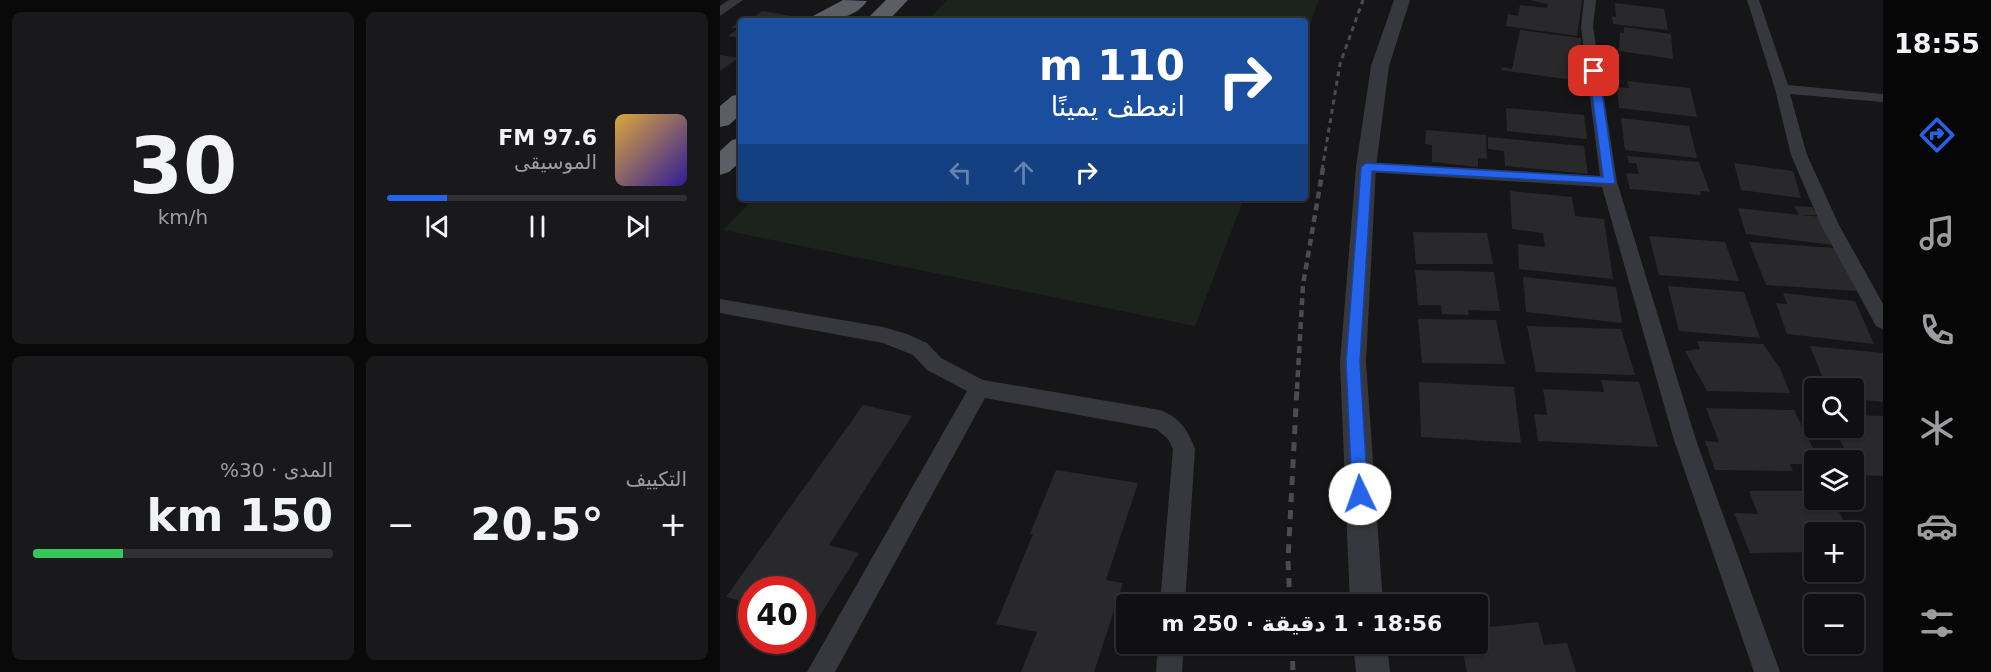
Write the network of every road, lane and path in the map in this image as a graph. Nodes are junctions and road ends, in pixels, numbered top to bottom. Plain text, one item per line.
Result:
1 (737, 0) edge
2 (898, 0) edge
3 (1402, 0) edge
4 (1590, 0) edge
5 (1753, 0) edge
6 (858, 1) edge
7 (720, 12) edge
8 (827, 18) edge
9 (838, 18) edge
10 (879, 18) edge
11 (1782, 89) junction
12 (731, 92) edge
13 (1883, 98) edge
14 (720, 119) edge
15 (738, 149) edge
16 (720, 166) edge
17 (1366, 167) junction
18 (1610, 182) junction
19 (720, 306) edge
20 (1883, 321) edge
21 (980, 388) junction
22 (1174, 594) edge
23 (1365, 594) edge
24 (1170, 654) edge
25 (1371, 654) edge
26 (820, 672) edge
27 (1169, 672) edge
28 (1373, 672) edge
29 (1767, 672) edge

1 - 7 street
2 - 10 highway
3 - 17 street
4 - 18 street
5 - 11 street
6 - 8 highway
6 - 9 highway
11 - 13 street
11 - 20 street
12 - 14 highway
15 - 16 highway
17 - 18 street
17 - 23 street
18 - 29 street
19 - 21 street
21 - 22 street
21 - 26 street
24 - 27 street
25 - 28 street

